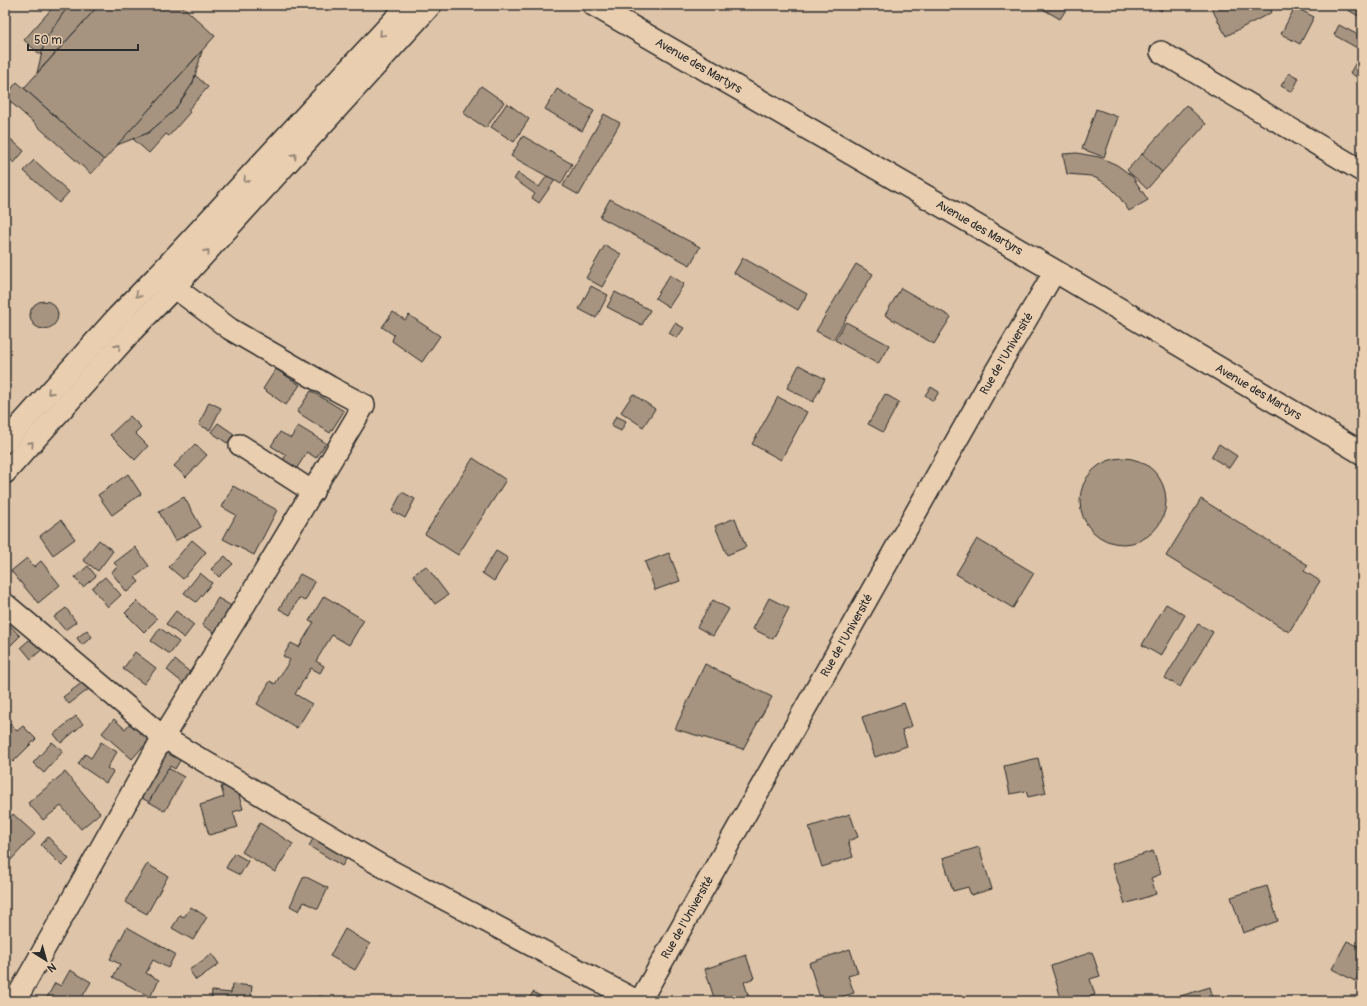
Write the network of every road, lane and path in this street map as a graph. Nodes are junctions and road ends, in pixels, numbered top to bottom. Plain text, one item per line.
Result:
1 (408, 5) edge
2 (431, 5) edge
3 (594, 5) edge
4 (1161, 52) dead end
5 (1362, 171) edge
6 (1055, 271) junction
7 (158, 275) junction
8 (174, 288) junction
9 (5, 442) edge
10 (240, 445) dead end
11 (1362, 453) edge
12 (5, 473) edge
13 (313, 492) junction
14 (5, 604) edge
15 (163, 737) junction
16 (13, 991) edge
17 (637, 1001) edge
18 (640, 1001) edge

1 -> 7 street
8 -> 2 street
3 - 6 main road, Avenue des Martyrs
4 - 5 street
6 - 11 main road, Avenue des Martyrs
6 - 18 street, Rue de l'Université
7 - 8 street
7 -> 9 street
12 -> 8 street
8 - 13 street
10 - 13 street
13 - 15 street
14 - 15 street
15 - 16 street
15 - 17 street

